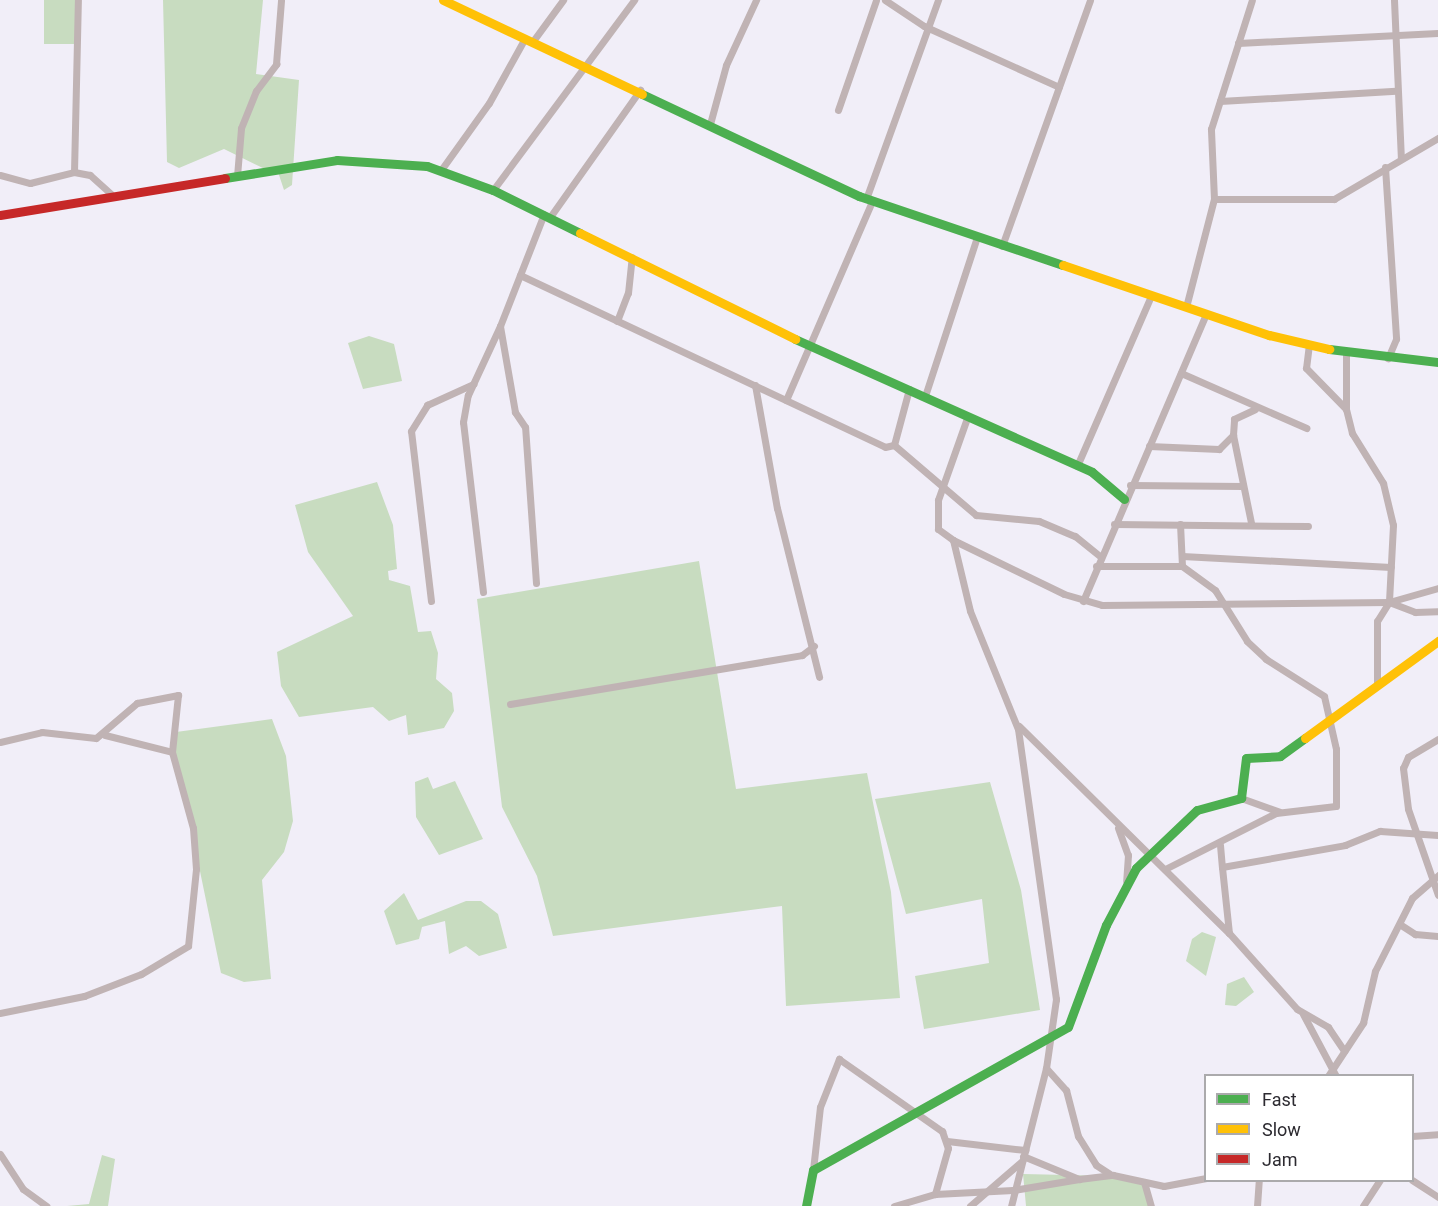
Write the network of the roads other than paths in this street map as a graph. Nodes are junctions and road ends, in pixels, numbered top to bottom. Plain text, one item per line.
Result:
1 (78, 0) edge
2 (281, 0) edge
3 (443, 0) edge
4 (563, 0) edge
5 (634, 0) edge
6 (756, 0) edge
7 (876, 0) edge
8 (885, 0) edge
9 (938, 0) edge
10 (1090, 0) edge
11 (1252, 0) edge
12 (1394, 0) edge
13 (924, 26) junction
14 (1438, 33) edge
15 (1394, 35) junction
16 (529, 39) junction
17 (1238, 43) junction
18 (587, 64) junction
19 (1059, 87) junction
20 (640, 90) junction
21 (1396, 91) junction
22 (1220, 101) junction
23 (838, 110) dead end
24 (710, 124) junction
25 (1438, 138) edge
26 (1401, 158) junction
27 (1385, 167) junction
28 (441, 170) junction
29 (74, 172) junction
30 (0, 175) edge
31 (237, 176) junction
32 (493, 190) junction
33 (111, 194) junction
34 (1214, 199) junction
35 (869, 200) junction
36 (0, 215) edge
37 (547, 216) junction
38 (976, 237) junction
39 (1002, 246) junction
40 (632, 257) junction
41 (520, 275) junction
42 (1151, 296) junction
43 (1186, 307) junction
44 (1206, 314) junction
45 (617, 321) junction
46 (500, 326) junction
47 (1309, 344) junction
48 (811, 346) junction
49 (1346, 352) junction
50 (1388, 358) junction
51 (1438, 362) edge
52 (1181, 373) junction
53 (472, 384) junction
54 (755, 386) junction
55 (909, 389) junction
56 (926, 396) junction
57 (786, 400) junction
58 (1255, 409) junction
59 (1346, 409) junction
60 (967, 418) junction
61 (1306, 428) dead end
62 (1233, 435) junction
63 (894, 445) junction
64 (1149, 447) junction
65 (1077, 466) junction
66 (943, 484) junction
67 (1130, 485) junction
68 (1243, 486) junction
69 (1124, 499) junction
70 (1251, 523) junction
71 (1114, 524) junction
72 (1180, 524) junction
73 (1308, 526) dead end
74 (953, 540) junction
75 (1100, 556) junction
76 (1182, 556) junction
77 (1096, 566) junction
78 (1182, 566) junction
79 (1391, 567) junction
80 (536, 583) dead end
81 (1438, 588) edge
82 (483, 592) dead end
83 (431, 601) dead end
84 (1083, 601) junction
85 (1389, 602) junction
86 (1226, 603) junction
87 (1438, 611) edge
88 (1438, 641) edge
89 (814, 646) junction
90 (819, 677) dead end
91 (1377, 682) junction
92 (510, 704) dead end
93 (1328, 720) junction
94 (1016, 722) junction
95 (105, 735) junction
96 (1438, 739) edge
97 (0, 742) edge
98 (172, 752) junction
99 (1241, 798) junction
100 (1280, 812) junction
101 (1117, 826) junction
102 (1414, 831) junction
103 (1438, 835) edge
104 (1220, 845) junction
105 (1150, 854) junction
106 (1222, 867) junction
107 (1165, 869) junction
108 (1435, 878) edge
109 (1126, 881) junction
110 (1438, 895) edge
111 (1401, 925) junction
112 (1229, 933) junction
113 (1438, 936) edge
114 (0, 1012) edge
115 (1303, 1014) junction
116 (1052, 1039) junction
117 (1344, 1051) junction
118 (1046, 1068) junction
119 (1332, 1074) edge
120 (918, 1114) junction
121 (1438, 1134) edge
122 (1414, 1136) edge
123 (947, 1141) junction
124 (0, 1154) edge
125 (1023, 1156) junction
126 (813, 1170) junction
127 (1113, 1175) junction
128 (1204, 1178) edge
129 (1079, 1179) junction
130 (1414, 1181) edge
131 (1144, 1182) junction
132 (1258, 1182) edge
133 (1379, 1182) edge
134 (1013, 1190) junction
135 (985, 1192) junction
136 (935, 1194) junction
137 (1438, 1197) edge
138 (46, 1206) edge
139 (806, 1206) edge
140 (894, 1206) edge
141 (970, 1206) edge
142 (1011, 1206) edge
143 (1151, 1206) edge
144 (1257, 1206) edge
145 (1363, 1206) edge

1 - 29 street
2 - 31 street
3 - 16 street
4 - 16 street
5 - 18 street
6 - 24 street
7 - 23 street
8 - 13 street
9 - 13 street
10 - 19 street
11 - 17 street
12 - 15 street
13 - 19 street
13 - 35 street
14 - 15 street
15 - 17 street
15 - 21 street
16 - 18 street
16 - 28 street
17 - 22 street
18 - 20 street
18 - 32 street
19 - 39 street
20 - 24 street
20 - 37 street
21 - 22 street
21 - 26 street
22 - 34 street
24 - 35 street
25 - 26 street
26 - 27 street
27 - 34 street
27 - 50 street
28 - 31 street
28 - 32 street
29 - 30 street
29 - 33 street
31 - 33 street
32 - 37 street
33 - 36 street
34 - 43 street
35 - 38 street
35 - 48 street
37 - 40 street
37 - 41 street
38 - 39 street
38 - 56 street
39 - 42 street
40 - 45 street
40 - 48 street
41 - 45 street
41 - 46 street
42 - 43 street
42 - 65 street
43 - 44 street
44 - 47 street
44 - 52 street
45 - 54 street
46 - 53 street
46 - 80 street
47 - 49 street
47 - 59 street
48 - 55 street
48 - 57 street
49 - 50 street
49 - 59 street
50 - 51 street
52 - 58 street
52 - 64 street
53 - 82 street
53 - 83 street
54 - 57 street
54 - 89 street
55 - 56 street
55 - 63 street
56 - 60 street
57 - 63 street
58 - 61 street
58 - 62 street
59 - 79 street
60 - 65 street
60 - 66 street
62 - 64 street
62 - 68 street
63 - 66 street
64 - 67 street
65 - 69 street
66 - 74 street
66 - 75 street
67 - 68 street
67 - 69 street
68 - 70 street
69 - 71 street
70 - 72 street
70 - 73 street
71 - 72 street
71 - 75 street
72 - 76 street
74 - 84 street
74 - 94 street
75 - 77 street
76 - 78 street
76 - 79 street
77 - 78 street
77 - 84 street
78 - 86 street
79 - 85 street
81 - 85 street
84 - 86 street
85 - 86 street
85 - 87 street
85 - 91 street
86 - 93 street
88 - 91 street
89 - 90 street
89 - 92 street
91 - 93 street
93 - 99 street
93 - 100 street
94 - 101 street
94 - 116 street
95 - 97 street
95 - 98 street
95 - 98 street
96 - 102 street
98 - 114 street
99 - 100 street
99 - 105 street
100 - 104 street
101 - 105 street
101 - 109 street
102 - 103 street
102 - 106 street
102 - 108 street
104 - 106 street
104 - 107 street
105 - 107 street
105 - 109 street
106 - 112 street
107 - 112 street
108 - 110 street
108 - 111 street
109 - 116 street
111 - 113 street
111 - 117 street
112 - 115 street
115 - 117 street
115 - 119 street
116 - 118 street
116 - 120 street
117 - 119 street
118 - 125 street
118 - 127 street
120 - 123 street
120 - 126 street
120 - 126 street
121 - 122 street
123 - 125 street
123 - 136 street
124 - 138 street
125 - 129 street
125 - 134 street
125 - 135 street
126 - 139 street
127 - 129 street
127 - 131 street
128 - 131 street
129 - 134 street
130 - 137 street
131 - 143 street
132 - 144 street
133 - 145 street
134 - 135 street
134 - 142 street
135 - 136 street
135 - 141 street
136 - 140 street

